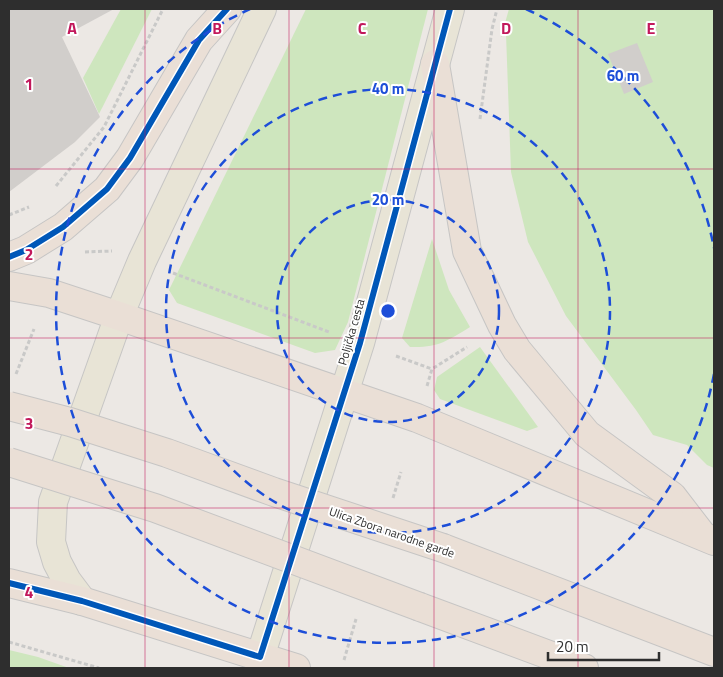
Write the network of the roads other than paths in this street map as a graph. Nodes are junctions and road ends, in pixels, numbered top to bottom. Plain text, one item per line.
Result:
1 (228, 9) edge
2 (262, 9) edge
3 (450, 9) edge
4 (434, 64) junction
5 (9, 257) edge
6 (9, 286) edge
7 (119, 316) junction
8 (345, 392) junction
9 (9, 406) edge
10 (9, 462) edge
11 (709, 538) edge
12 (9, 583) edge
13 (82, 601) junction
14 (714, 652) edge
15 (260, 657) junction
16 (296, 668) edge
17 (584, 668) edge

1 - 5 highway
2 - 7 main road
3 - 4 main road, Poljička cesta
4 - 8 main road, Poljička cesta
4 - 11 highway
6 - 7 highway
7 - 8 highway
7 - 13 main road
8 - 11 highway
8 - 15 main road, Poljička cesta
9 - 14 highway, Ulica Zbora narodne garde, bridge
10 - 17 highway, bridge
12 - 13 highway
13 - 15 highway
15 - 16 highway

